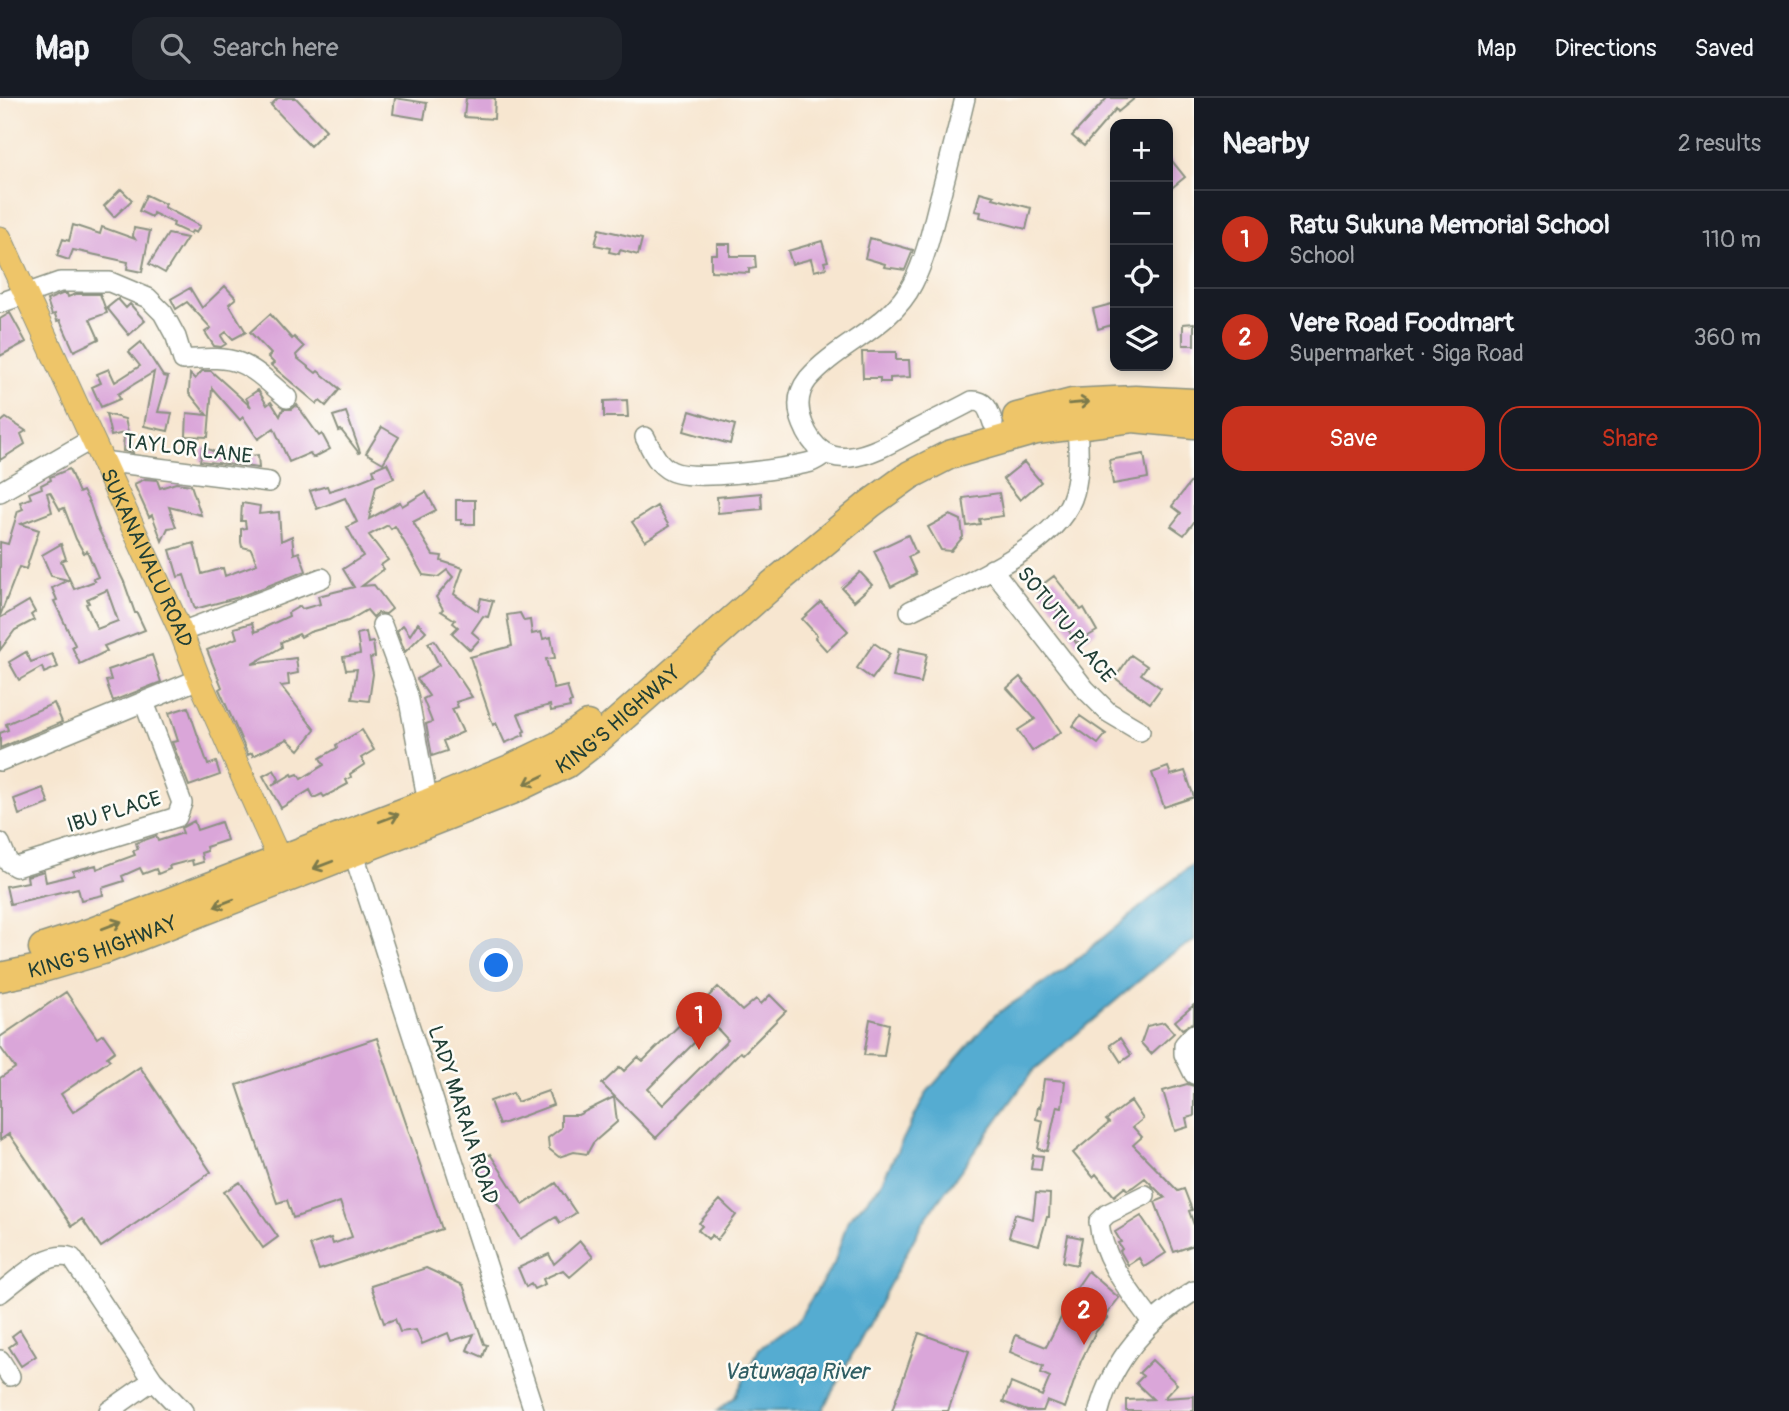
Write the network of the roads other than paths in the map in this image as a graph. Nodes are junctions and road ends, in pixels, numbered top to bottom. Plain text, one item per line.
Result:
1 (965, 98) edge
2 (0, 238) edge
3 (24, 293) junction
4 (0, 303) edge
5 (288, 398) dead end
6 (1194, 403) edge
7 (993, 423) junction
8 (1077, 424) junction
9 (1194, 424) edge
10 (645, 437) dead end
11 (92, 439) junction
12 (826, 453) junction
13 (102, 461) junction
14 (269, 482) dead end
15 (0, 492) edge
16 (992, 569) junction
17 (322, 578) dead end
18 (910, 611) dead end
19 (382, 625) dead end
20 (181, 632) junction
21 (199, 680) junction
22 (145, 702) junction
23 (1140, 731) dead end
24 (0, 761) edge
25 (428, 803) junction
26 (0, 844) edge
27 (351, 844) junction
28 (284, 869) junction
29 (0, 959) edge
30 (0, 977) edge
31 (1194, 1034) edge
32 (1194, 1074) edge
33 (1145, 1195) dead end
34 (1194, 1291) edge
35 (0, 1293) edge
36 (1152, 1322) junction
37 (153, 1380) junction
38 (112, 1410) edge
39 (183, 1411) edge
40 (534, 1411) edge
41 (1099, 1411) edge

1 - 12 street
2 - 3 main road, SUKANAIVALU ROAD
3 - 4 street
3 - 5 street
3 - 11 main road, SUKANAIVALU ROAD
7 -> 6 highway, KING'S HIGHWAY
7 - 12 street
7 - 25 highway, KING'S HIGHWAY
8 - 9 highway, KING'S HIGHWAY
8 - 16 street
8 -> 27 highway, KING'S HIGHWAY
10 - 12 street
11 - 13 main road, SUKANAIVALU ROAD
11 - 15 street
13 - 14 street, TAYLOR LANE
13 - 20 main road, SUKANAIVALU ROAD
16 - 18 street
16 - 23 street, SOTUTU PLACE
17 - 20 street
19 - 25 street
20 - 21 main road, SUKANAIVALU ROAD
21 - 22 street
21 - 28 main road, SUKANAIVALU ROAD
22 - 24 street
22 - 26 street, IBU PLACE
27 -> 25 highway, KING'S HIGHWAY
27 - 28 highway, KING'S HIGHWAY
27 - 40 street, LADY MARAIA ROAD
29 -> 28 highway, KING'S HIGHWAY
28 -> 30 highway, KING'S HIGHWAY
31 - 32 street
33 - 36 street
34 - 36 street
35 - 37 street
36 - 41 street
37 - 38 street
37 - 39 street

